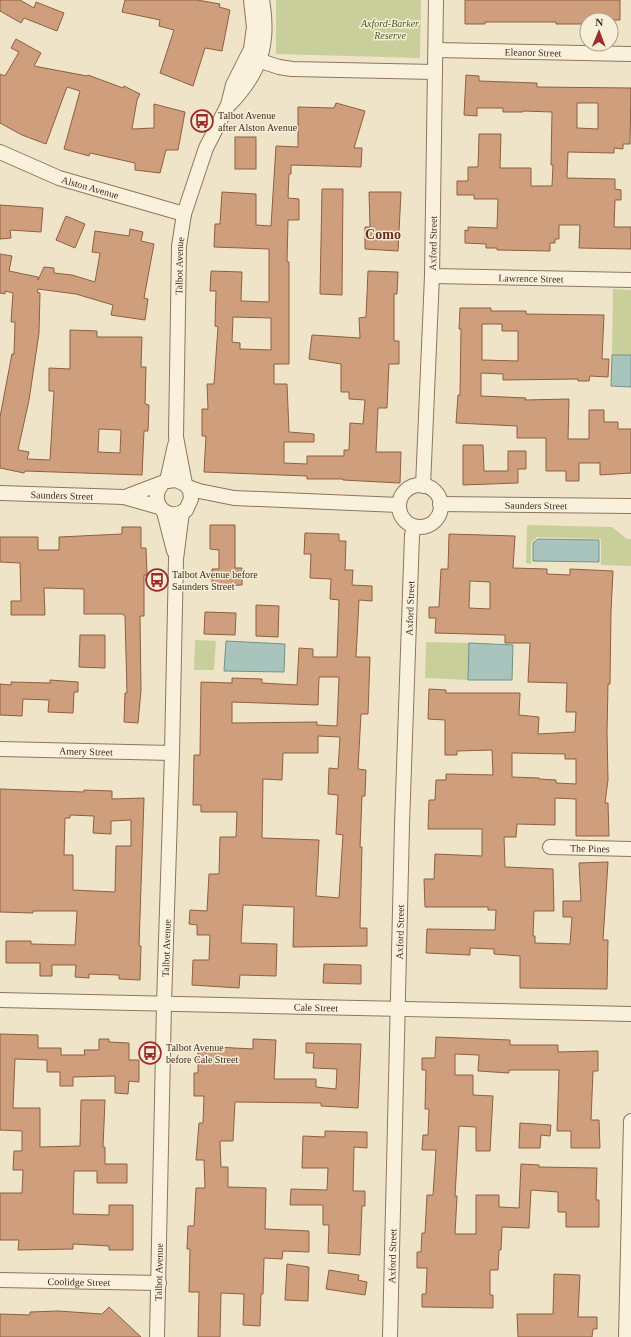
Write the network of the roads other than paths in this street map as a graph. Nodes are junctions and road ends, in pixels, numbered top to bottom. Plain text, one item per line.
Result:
1 (251, 0) edge
2 (262, 0) edge
3 (436, 0) edge
4 (436, 50) junction
5 (631, 54) edge
6 (253, 59) junction
7 (435, 72) junction
8 (0, 152) edge
9 (184, 214) junction
10 (432, 276) junction
11 (631, 280) edge
12 (176, 437) junction
13 (165, 482) junction
14 (186, 485) junction
15 (423, 486) junction
16 (0, 493) edge
17 (124, 497) junction
18 (234, 498) junction
19 (440, 504) junction
20 (399, 505) junction
21 (631, 506) edge
22 (162, 509) junction
23 (185, 510) junction
24 (414, 527) junction
25 (176, 559) junction
26 (0, 749) edge
27 (172, 753) junction
28 (550, 847) dead end
29 (631, 849) edge
30 (0, 1000) edge
31 (164, 1004) junction
32 (398, 1009) junction
33 (631, 1014) edge
34 (631, 1121) edge
35 (0, 1280) edge
36 (159, 1283) junction
37 (157, 1337) edge
38 (390, 1337) edge
39 (626, 1337) edge

1 - 6 street
2 - 6 street
3 - 4 street, Axford Street
4 - 5 street, Eleanor Street
4 - 7 street, Axford Street
6 - 7 street
6 - 9 street, Talbot Avenue
7 - 10 street, Axford Street
8 - 9 street, Alston Avenue
9 - 12 street, Talbot Avenue
10 - 11 street, Lawrence Street
10 - 15 street, Axford Street
12 - 13 street, Talbot Avenue
12 - 14 street, Talbot Avenue
13 - 14 street
13 - 17 street, Saunders Street
13 - 22 street
14 - 18 street
14 - 23 street
15 - 19 street
15 - 20 street
16 - 17 street, Saunders Street
17 - 22 street, Saunders Street
18 - 20 street
18 - 23 street
19 - 21 street, Saunders Street
19 - 24 street
20 - 24 street
22 - 23 street
22 - 25 street, Talbot Avenue
23 - 25 street, Talbot Avenue
24 - 32 street, Axford Street
25 - 27 street, Talbot Avenue
26 - 27 street, Amery Street
27 - 31 street, Talbot Avenue
28 - 29 street, The Pines
30 - 31 street, Cale Street
31 - 32 street, Cale Street
31 - 36 street, Talbot Avenue
32 - 33 street, Cale Street
32 - 38 street, Axford Street
34 - 39 street
35 - 36 street, Coolidge Street
36 - 37 street, Talbot Avenue

